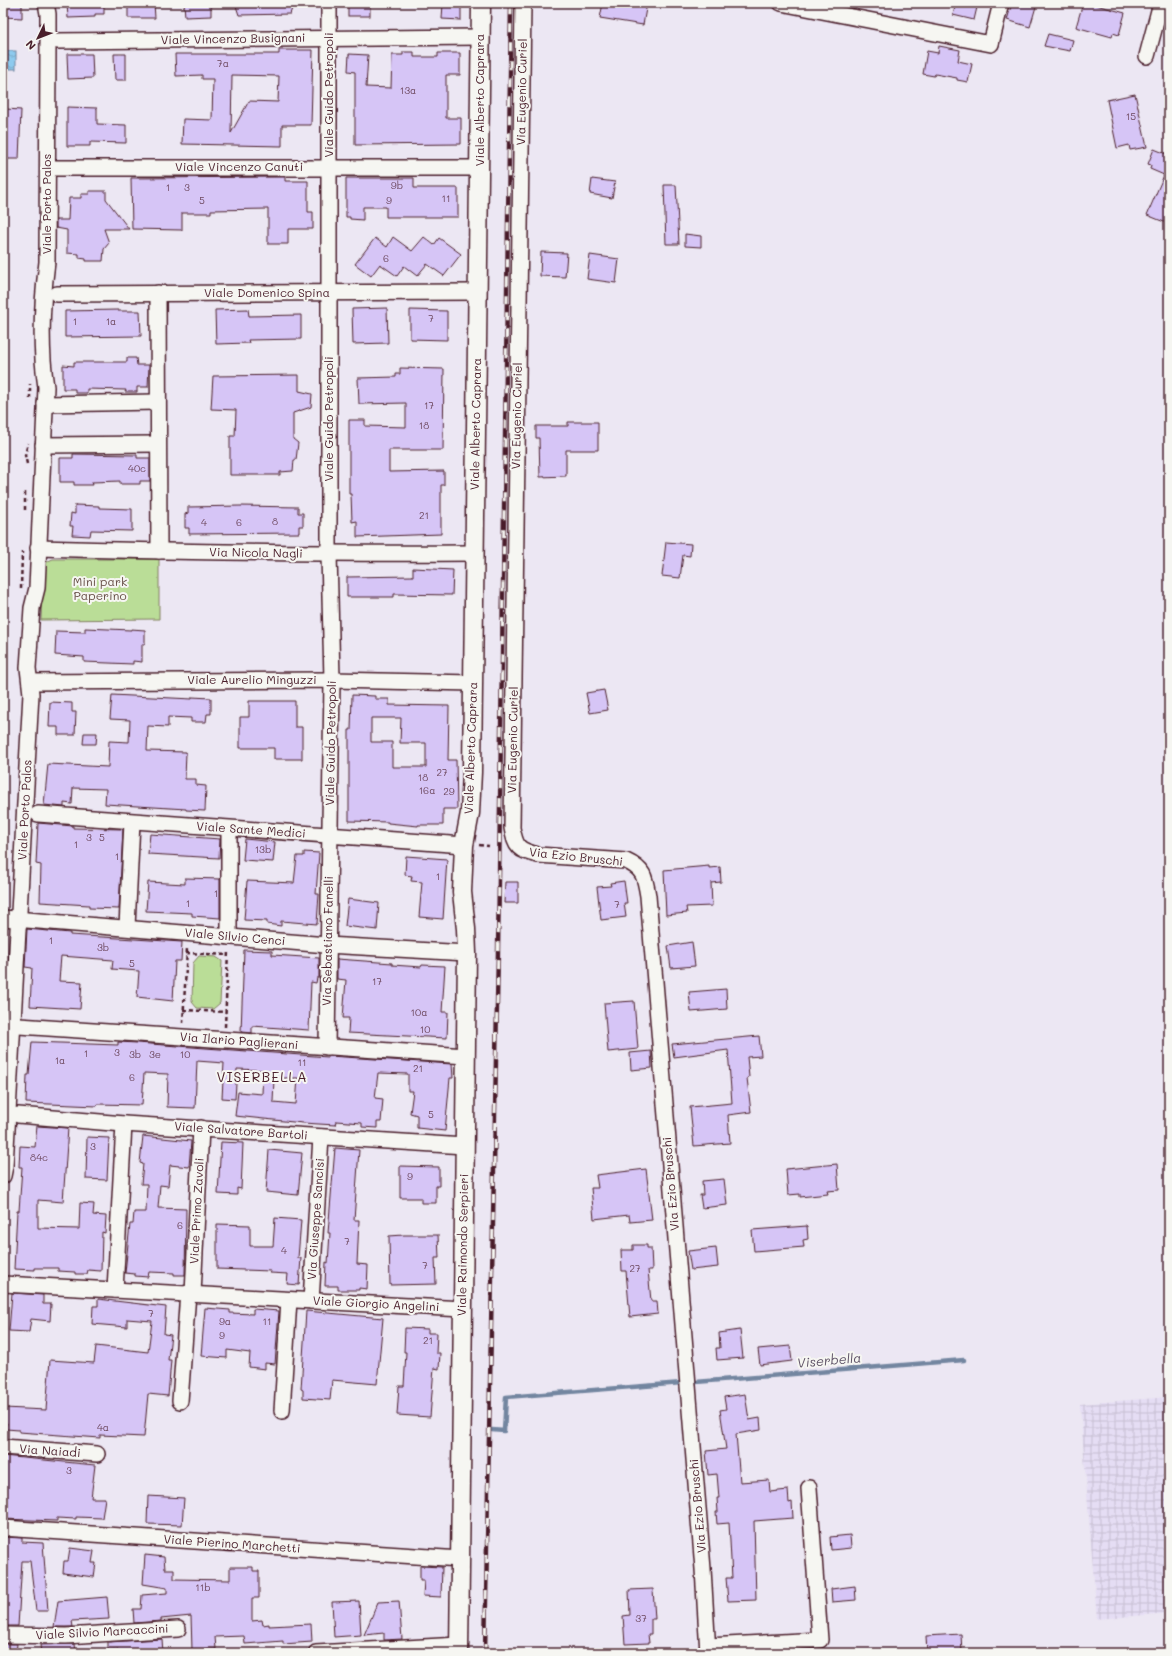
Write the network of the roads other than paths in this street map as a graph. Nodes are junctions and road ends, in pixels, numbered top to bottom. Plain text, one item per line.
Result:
1 (46, 3) edge
2 (329, 3) edge
3 (481, 3) edge
4 (523, 3) edge
5 (781, 3) edge
6 (1001, 3) edge
7 (1161, 3) edge
8 (809, 6) edge
9 (480, 37) junction
10 (328, 38) junction
11 (57, 41) dead end
12 (1147, 56) dead end
13 (328, 167) junction
14 (48, 168) junction
15 (479, 168) junction
16 (478, 292) junction
17 (158, 293) junction
18 (57, 294) dead end
19 (329, 294) junction
20 (157, 402) junction
21 (45, 404) junction
22 (157, 444) junction
23 (43, 445) junction
24 (38, 548) junction
25 (159, 552) junction
26 (474, 553) junction
27 (329, 554) junction
28 (332, 680) junction
29 (30, 682) junction
30 (473, 683) junction
31 (38, 814) dead end
32 (132, 822) junction
33 (512, 828) joint
34 (229, 829) junction
35 (330, 835) junction
36 (464, 845) junction
37 (3, 918) edge
38 (19, 919) junction
39 (127, 927) junction
40 (229, 937) junction
41 (327, 945) junction
42 (467, 953) junction
43 (8, 1025) edge
44 (327, 1047) junction
45 (466, 1056) junction
46 (18, 1115) dead end
47 (124, 1124) junction
48 (201, 1128) junction
49 (321, 1137) junction
50 (464, 1146) junction
51 (3, 1176) edge
52 (3, 1284) edge
53 (115, 1290) junction
54 (191, 1294) junction
55 (289, 1300) junction
56 (311, 1301) junction
57 (463, 1309) junction
58 (180, 1401) dead end
59 (282, 1412) dead end
60 (3, 1447) edge
61 (97, 1454) dead end
62 (809, 1488) dead end
63 (3, 1528) edge
64 (460, 1559) junction
65 (178, 1628) dead end
66 (3, 1635) edge
67 (459, 1649) edge
68 (708, 1650) edge
69 (316, 1653) edge

1 - 14 street, Viale Porto Palos
2 - 10 street, Viale Guido Petropoli
3 - 9 street, Viale Alberto Caprara
4 - 33 street, Via Eugenio Curiel
5 - 8 street
6 - 8 street
7 - 12 street
9 - 10 street, Viale Vincenzo Busignani
9 - 15 street, Viale Alberto Caprara
10 - 11 street, Viale Vincenzo Busignani
10 - 13 street, Viale Guido Petropoli
13 - 14 street, Viale Vincenzo Canuti
13 - 15 street, Viale Vincenzo Canuti
13 - 19 street, Viale Guido Petropoli
14 - 21 street, Viale Porto Palos
15 - 16 street, Viale Alberto Caprara
16 - 19 street, Viale Domenico Spina
16 - 26 street, Viale Alberto Caprara
17 - 18 street, Viale Domenico Spina
17 - 19 street, Viale Domenico Spina
17 - 20 street
19 - 27 street, Viale Guido Petropoli
20 - 21 street
20 - 22 street
21 - 23 street, Viale Porto Palos
22 - 23 street
22 - 25 street
23 - 24 street, Viale Porto Palos
24 - 25 street, Via Nicola Nagli
24 - 29 street, Viale Porto Palos
25 - 27 street, Via Nicola Nagli
26 - 27 street, Via Nicola Nagli
26 - 30 street, Viale Alberto Caprara
27 - 28 street, Viale Guido Petropoli
28 - 29 street, Viale Aurelio Minguzzi
28 - 30 street, Viale Aurelio Minguzzi
28 - 35 street, Viale Guido Petropoli
29 - 38 street, Viale Porto Palos
30 - 36 street, Viale Alberto Caprara
31 - 32 street, Viale Sante Medici
32 - 34 street, Viale Sante Medici
32 - 39 street
33 - 68 street, Via Ezio Bruschi
34 - 35 street, Viale Sante Medici
34 - 40 street
35 - 36 street, Viale Sante Medici
35 - 41 street, Via Sebastiano Fanelli
36 - 42 street, Viale Raimondo Serpieri
37 - 38 street, Viale Silvio Cenci
38 - 39 street, Viale Silvio Cenci
38 - 43 street, Viale Porto Palos
39 - 40 street, Viale Silvio Cenci
40 - 41 street, Viale Silvio Cenci
41 - 42 street, Viale Silvio Cenci
41 - 44 street, Via Sebastiano Fanelli
42 - 45 street, Viale Raimondo Serpieri
43 - 44 street, Via Ilario Paglierani
43 - 51 street, Viale Porto Palos
44 - 45 street, Via Ilario Paglierani
45 - 50 street, Viale Raimondo Serpieri
46 - 47 street, Viale Salvatore Bartoli
47 - 48 street, Viale Salvatore Bartoli
47 - 53 street
48 - 49 street, Viale Salvatore Bartoli
48 - 54 street, Viale Primo Zavoli
49 - 50 street, Viale Salvatore Bartoli
49 - 56 street, Via Giuseppe Sancisi
50 - 57 street, Viale Raimondo Serpieri
52 - 53 street, Viale Giorgio Angelini
53 - 54 street, Viale Giorgio Angelini
54 - 55 street, Viale Giorgio Angelini
54 - 58 street
55 - 56 street, Viale Giorgio Angelini
55 - 59 street
56 - 57 street, Viale Giorgio Angelini
57 - 64 street, Viale Raimondo Serpieri
60 - 61 street, Via Naiadi
62 - 68 street, Via Ezio Bruschi
63 - 64 street, Viale Pierino Marchetti
64 - 67 street, Viale Raimondo Serpieri
65 - 66 street, Viale Silvio Marcaccini
67 - 69 street

